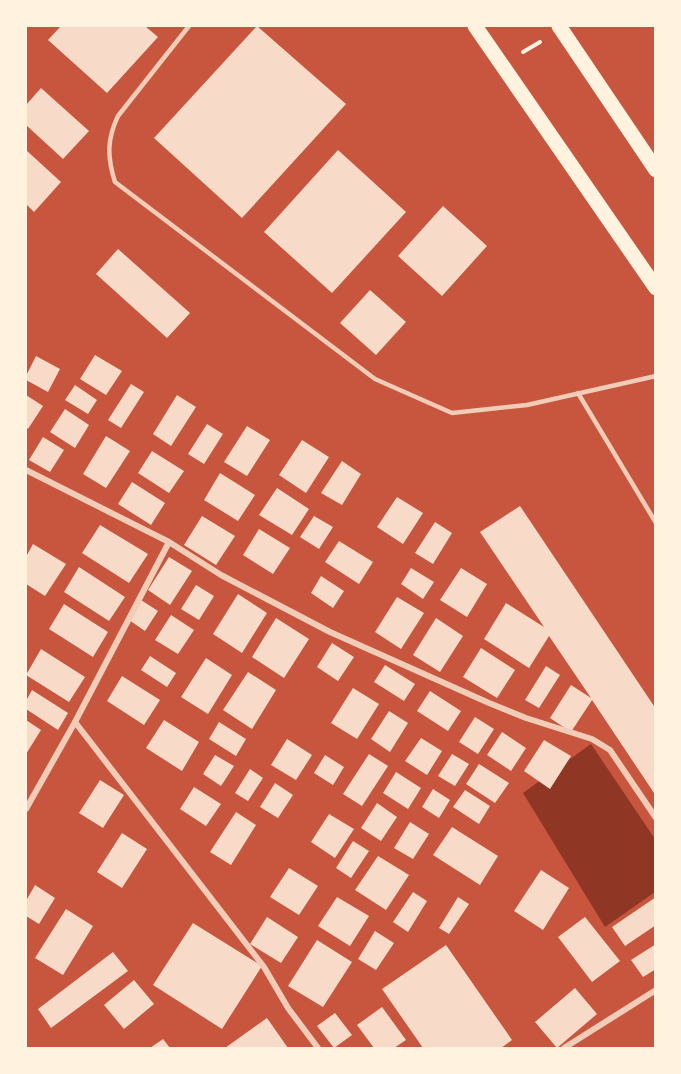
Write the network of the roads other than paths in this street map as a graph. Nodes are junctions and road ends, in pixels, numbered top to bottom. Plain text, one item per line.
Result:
1 (189, 26) edge
2 (475, 26) edge
3 (560, 28) edge
4 (656, 170) edge
5 (656, 288) edge
6 (656, 375) edge
7 (578, 393) junction
8 (26, 470) edge
9 (656, 522) edge
10 (169, 542) junction
11 (75, 722) junction
12 (26, 809) edge
13 (656, 818) edge
14 (656, 990) edge
15 (318, 1048) edge
16 (564, 1048) edge

1 - 7 lane
2 - 5 main road
3 - 4 main road
6 - 7 lane
7 - 9 lane
8 - 10 street
10 - 11 street
10 - 13 street
11 - 12 street
11 - 15 street
14 - 16 street

